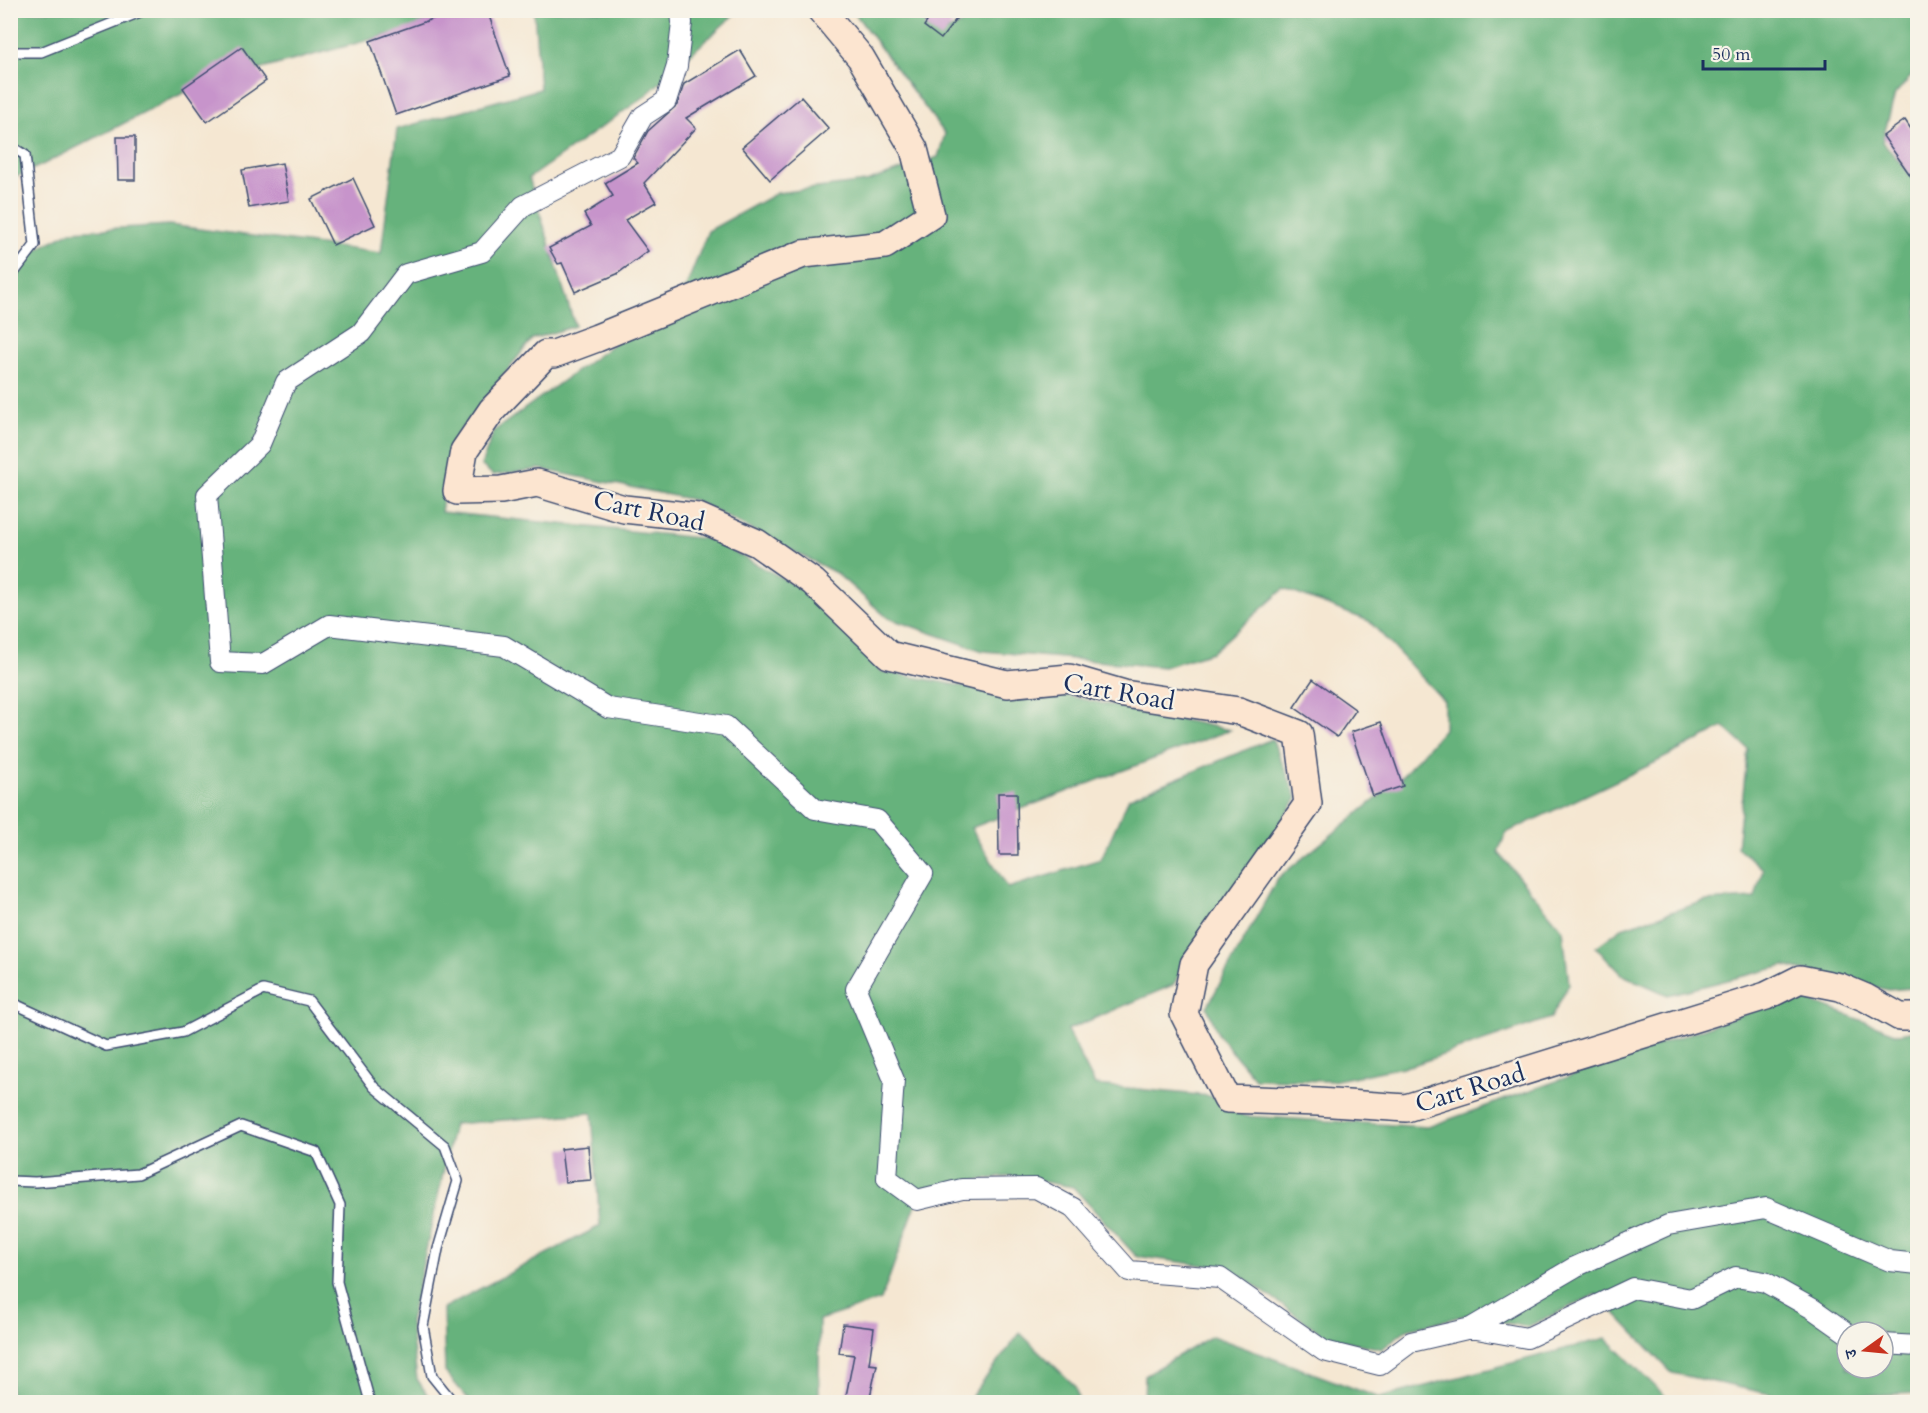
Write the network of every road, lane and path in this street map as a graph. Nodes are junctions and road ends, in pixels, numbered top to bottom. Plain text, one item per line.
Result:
1 (145, 10) edge
2 (681, 10) edge
3 (821, 10) edge
4 (10, 52) edge
5 (10, 146) edge
6 (10, 278) edge
7 (10, 1000) edge
8 (1917, 1017) edge
9 (10, 1181) edge
10 (1917, 1264) edge
11 (1835, 1325) edge
12 (1471, 1328) junction
13 (1895, 1345) edge
14 (1917, 1346) edge
15 (370, 1402) edge
16 (453, 1402) edge

1 - 4 lane
2 - 12 street
3 - 8 main road, Cart Road
5 - 6 lane
7 - 16 lane
9 - 15 lane
10 - 12 street
11 - 12 street
13 - 14 street

